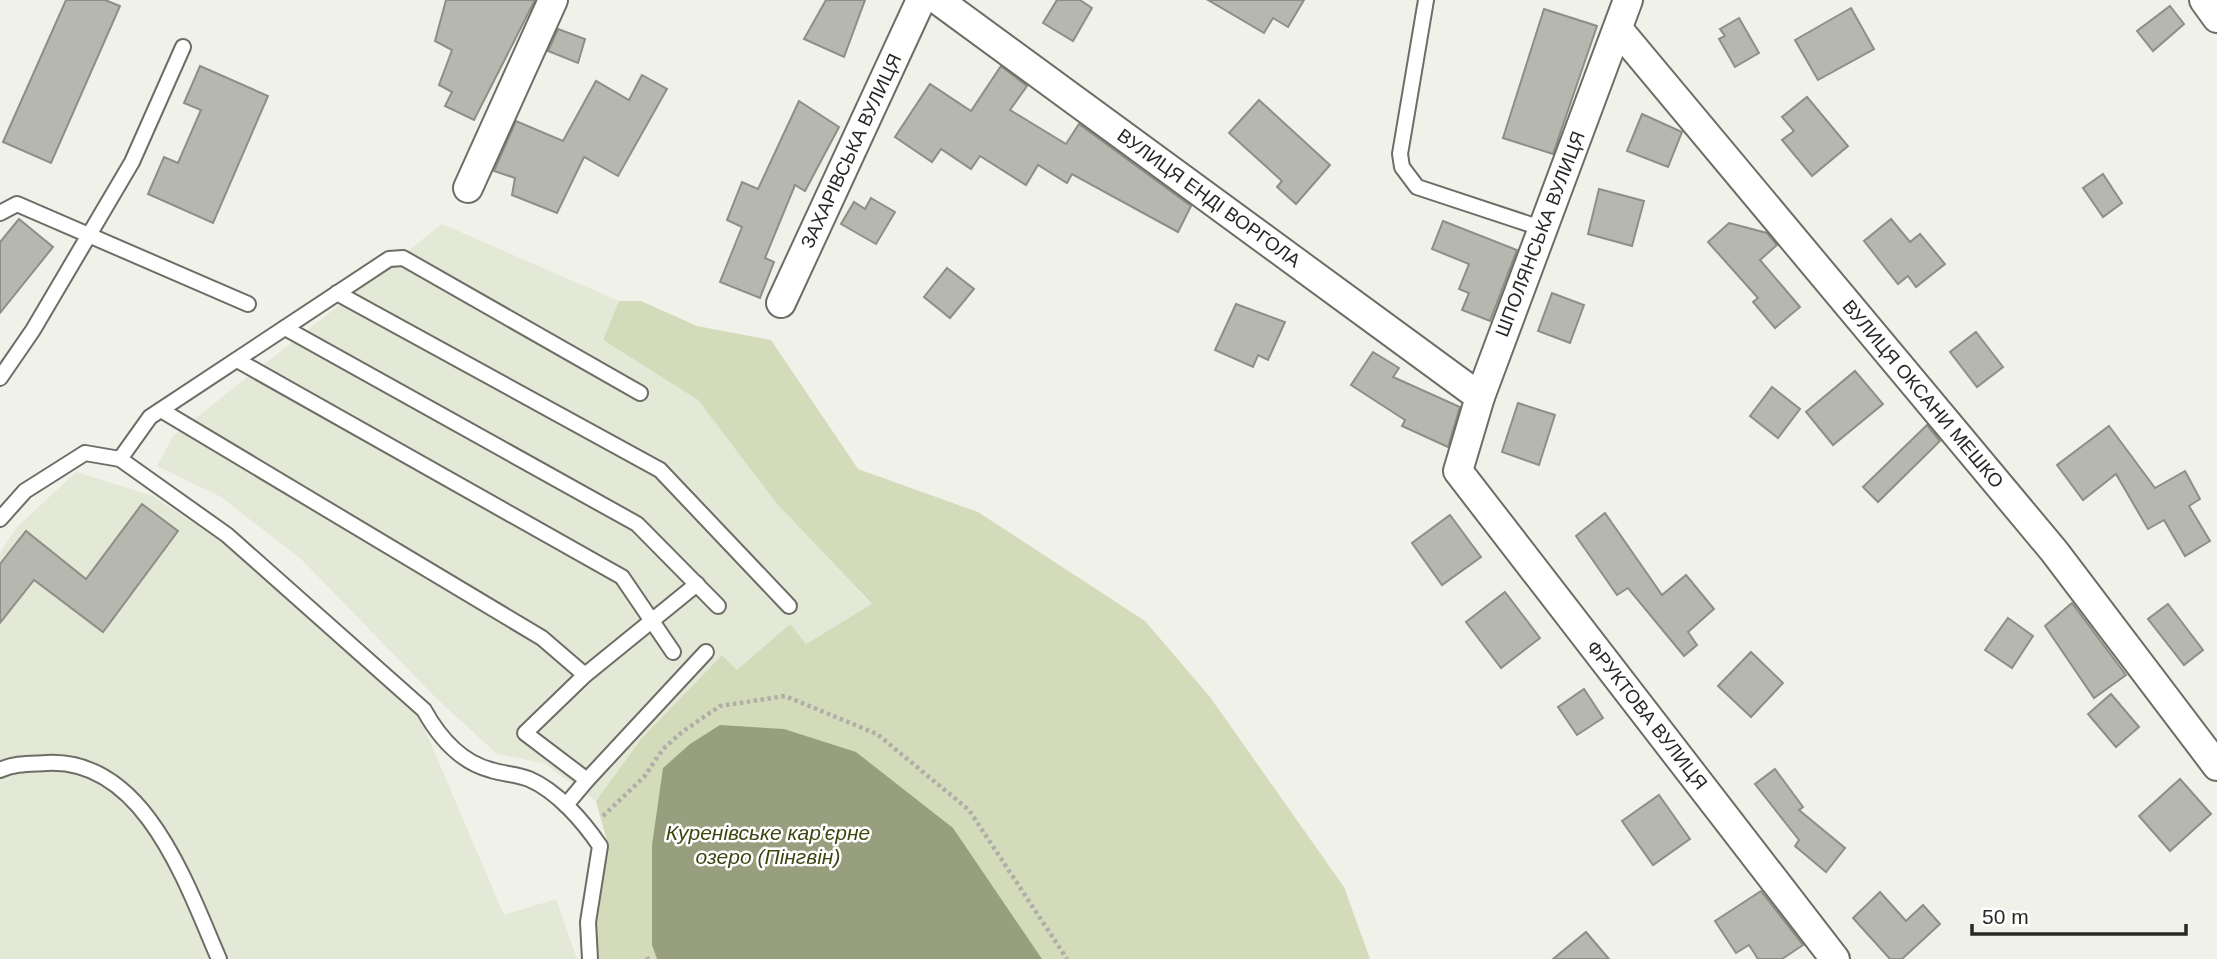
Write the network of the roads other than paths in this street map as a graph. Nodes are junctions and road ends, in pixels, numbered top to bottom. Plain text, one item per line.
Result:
1 (553, 0) edge
2 (921, 0) edge
3 (939, 0) edge
4 (1426, 0) edge
5 (1628, 0) edge
6 (2204, 0) edge
7 (2217, 18) edge
8 (1618, 29) junction
9 (183, 47) dead end
10 (468, 188) dead end
11 (0, 213) edge
12 (1541, 228) junction
13 (88, 235) junction
14 (337, 293) junction
15 (781, 303) dead end
16 (248, 304) dead end
17 (285, 328) junction
18 (237, 360) junction
19 (0, 377) edge
20 (640, 393) dead end
21 (1480, 397) junction
22 (161, 410) junction
23 (120, 459) junction
24 (1458, 471) joint
25 (0, 519) edge
26 (696, 584) junction
27 (718, 606) dead end
28 (789, 606) dead end
29 (650, 621) junction
30 (673, 652) dead end
31 (706, 652) dead end
32 (585, 675) junction
33 (2217, 766) edge
34 (0, 770) edge
35 (587, 780) junction
36 (566, 806) junction
37 (219, 959) edge
38 (590, 959) edge
39 (1836, 959) edge

1 - 10 street
2 - 15 street, ЗАХАРІВСЬКА ВУЛИЦЯ
3 - 21 street, ВУЛИЦЯ ЕНДІ ВОРГОЛА
4 - 12 lane
5 - 8 street, ШПОЛЯНСЬКА ВУЛИЦЯ
6 - 7 street
8 - 12 street, ШПОЛЯНСЬКА ВУЛИЦЯ
8 - 33 street, ВУЛИЦЯ ОКСАНИ МЕШКО
9 - 13 lane
11 - 13 lane
12 - 21 street, ШПОЛЯНСЬКА ВУЛИЦЯ
13 - 16 lane
13 - 19 lane
14 - 17 lane
14 - 20 lane
14 - 28 lane
17 - 18 lane
17 - 26 lane
18 - 22 lane
18 - 29 lane
21 - 24 street, ШПОЛЯНСЬКА ВУЛИЦЯ
22 - 23 lane
22 - 32 lane
23 - 25 lane
23 - 36 lane
24 - 39 street, ФРУКТОВА ВУЛИЦЯ
26 - 27 lane
26 - 29 lane
29 - 30 lane
29 - 32 lane
31 - 35 lane
32 - 35 lane
34 - 37 lane
35 - 36 lane
36 - 38 lane

